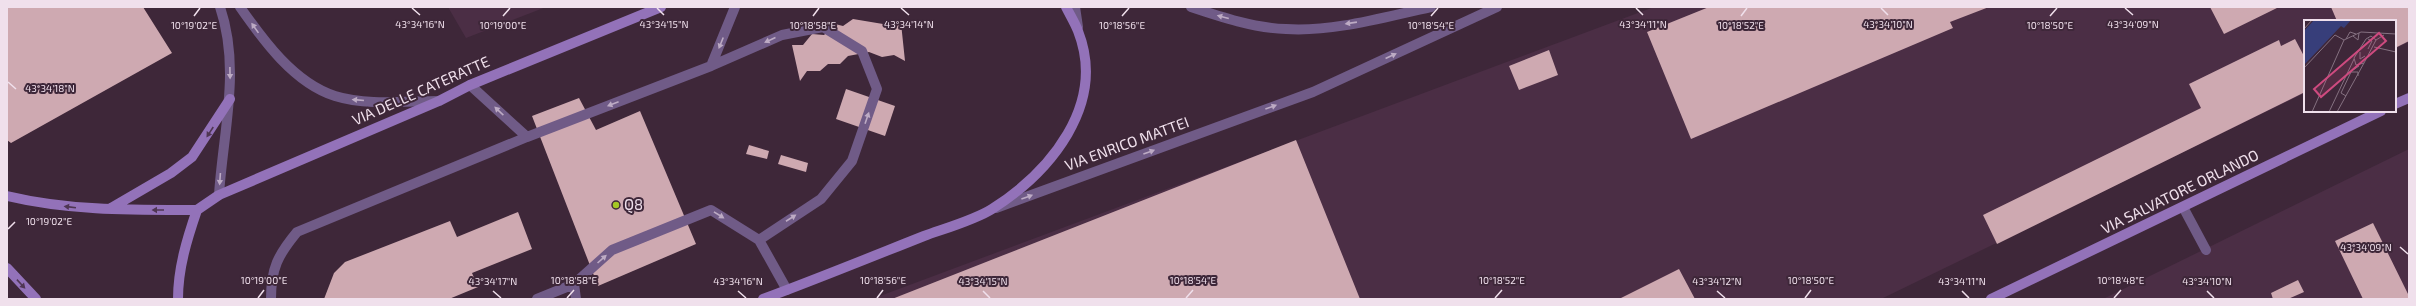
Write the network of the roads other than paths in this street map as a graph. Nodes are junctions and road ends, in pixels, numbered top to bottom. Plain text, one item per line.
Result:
1 (220, 7) edge
2 (240, 7) edge
3 (661, 7) edge
4 (736, 7) edge
5 (1066, 7) edge
6 (1075, 7) edge
7 (1191, 7) edge
8 (1431, 7) edge
9 (1497, 7) edge
10 (1079, 31) junction
11 (712, 66) junction
12 (470, 85) junction
13 (2409, 98) edge
14 (230, 99) junction
15 (439, 100) junction
16 (2396, 104) edge
17 (2379, 112) edge
18 (527, 137) junction
19 (219, 195) junction
20 (7, 196) edge
21 (2183, 206) junction
22 (109, 210) junction
23 (197, 210) junction
24 (991, 210) junction
25 (759, 240) junction
26 (2206, 250) dead end
27 (7, 268) edge
28 (574, 284) junction
29 (787, 290) junction
30 (36, 299) edge
31 (178, 299) edge
32 (271, 299) edge
33 (537, 299) edge
34 (576, 299) edge
35 (763, 299) edge
36 (1991, 299) edge

1 -> 14 street
15 -> 2 street
3 - 12 main road, VIA DELLE CATERATTE
4 -> 11 street
5 - 10 main road
6 - 10 street
8 -> 7 street
24 -> 9 street, VIA ENRICO MATTEI
10 - 24 main road
11 -> 18 street
25 -> 11 street
12 - 15 main road, VIA DELLE CATERATTE
18 -> 12 street
13 - 16 main road
14 -> 19 street
14 -> 22 main road
15 - 19 main road, VIA DELLE CATERATTE
17 - 21 main road, VIA SALVATORE ORLANDO
18 - 32 street
19 - 23 main road, VIA DELLE CATERATTE
22 -> 20 main road
21 - 26 street
21 - 36 main road, VIA SALVATORE ORLANDO
23 -> 22 main road
23 - 31 main road
24 - 29 main road, VIA ENRICO MATTEI
28 -> 25 street
25 - 29 street
27 -> 30 main road
28 - 33 street
28 - 34 street
29 - 35 main road, VIA ENRICO MATTEI

